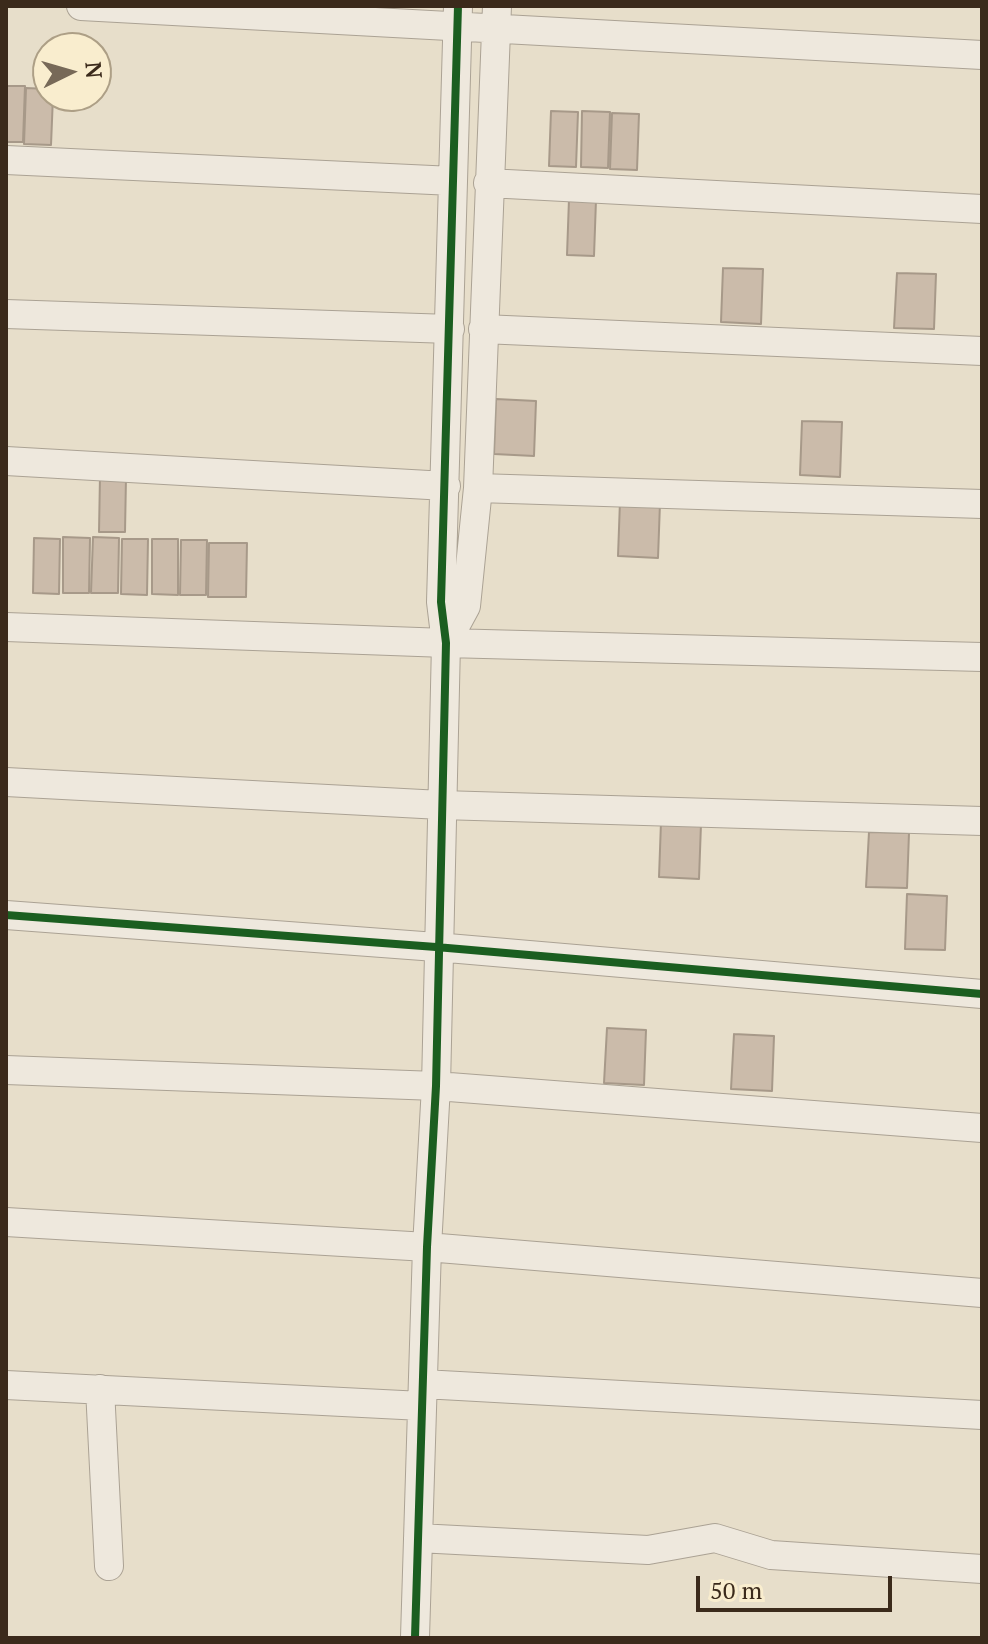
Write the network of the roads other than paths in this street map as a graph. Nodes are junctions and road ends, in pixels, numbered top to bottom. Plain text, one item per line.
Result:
1 (81, 6) edge
2 (458, 17) edge
3 (497, 18) edge
4 (982, 55) edge
5 (6, 160) edge
6 (453, 181) junction
7 (488, 183) junction
8 (982, 209) edge
9 (6, 314) edge
10 (450, 329) junction
11 (483, 329) junction
12 (982, 351) edge
13 (6, 461) edge
14 (446, 486) junction
15 (478, 488) junction
16 (982, 504) edge
17 (6, 627) edge
18 (446, 643) junction
19 (982, 657) edge
20 (6, 782) edge
21 (441, 805) junction
22 (982, 821) edge
23 (6, 915) edge
24 (436, 947) junction
25 (982, 994) edge
26 (6, 1070) edge
27 (436, 1086) junction
28 (982, 1128) edge
29 (6, 1222) edge
30 (427, 1247) junction
31 (982, 1293) edge
32 (6, 1385) edge
33 (100, 1389) junction
34 (422, 1395) junction
35 (982, 1415) edge
36 (418, 1538) junction
37 (109, 1566) dead end
38 (982, 1569) edge
39 (415, 1637) edge

1 - 2 street
2 - 3 street
2 - 6 street
3 - 4 street
3 - 7 street
5 - 6 street
6 - 10 street
7 - 8 street
7 - 11 street
9 - 10 street
10 - 14 street
11 - 12 street
11 - 15 street
13 - 14 street
14 - 18 street
15 - 16 street
15 - 18 street
17 - 18 street
18 - 19 street
18 - 21 street
20 - 21 street
21 - 22 street
21 - 24 street
23 - 24 street
24 - 25 street
24 - 27 street
26 - 27 street
27 - 28 street
27 - 30 street
29 - 30 street
30 - 31 street
30 - 34 street
32 - 33 street
33 - 34 street
33 - 37 street
34 - 35 street
34 - 36 street
36 - 38 street
36 - 39 street

